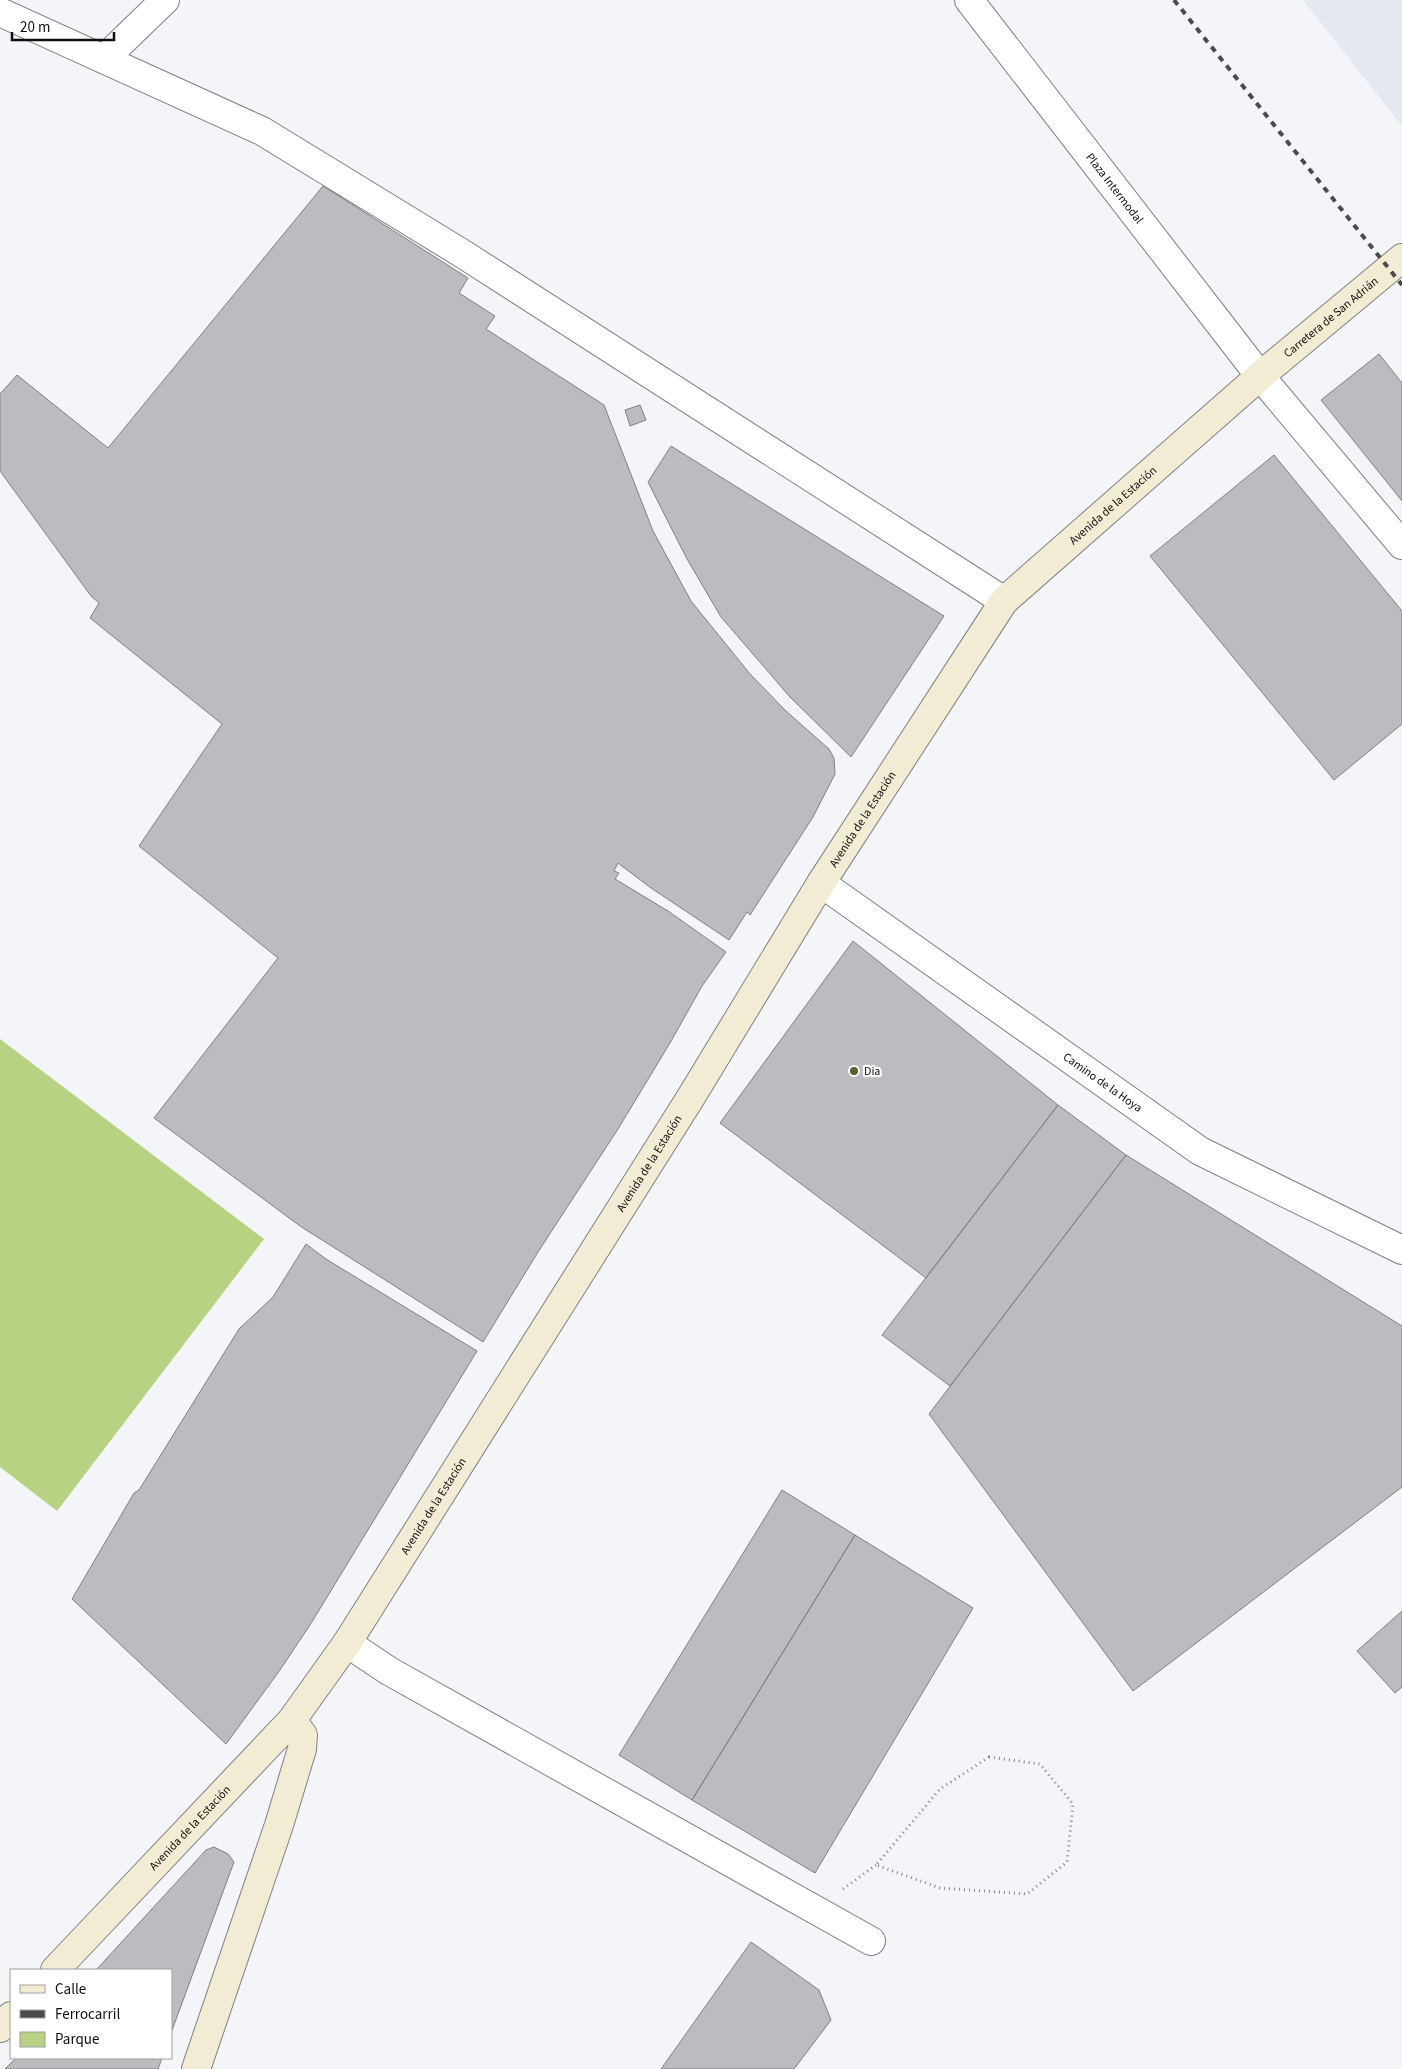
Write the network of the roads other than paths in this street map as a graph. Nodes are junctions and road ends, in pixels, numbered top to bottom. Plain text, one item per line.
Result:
1 (164, 0) edge
2 (969, 0) edge
3 (0, 12) edge
4 (104, 59) junction
5 (1402, 258) edge
6 (1260, 376) junction
7 (1402, 545) edge
8 (1004, 601) junction
9 (821, 883) junction
10 (1402, 1250) edge
11 (348, 1643) junction
12 (292, 1720) junction
13 (872, 1941) dead end
14 (56, 1969) edge
15 (10, 2017) edge
16 (0, 2028) edge
17 (196, 2069) edge

1 - 4 street
2 - 6 street, Plaza Intermodal
3 - 4 street
4 - 8 street
5 - 6 street, Carretera de San Adrián
6 - 7 street, Plaza Intermodal
6 - 8 street, Avenida de la Estación
8 - 9 street, Avenida de la Estación
9 - 10 street, Camino de la Hoya
9 - 11 street, Avenida de la Estación
11 - 12 street, Avenida de la Estación
11 - 13 street
12 - 14 street, Avenida de la Estación
12 - 17 street
15 - 16 street

